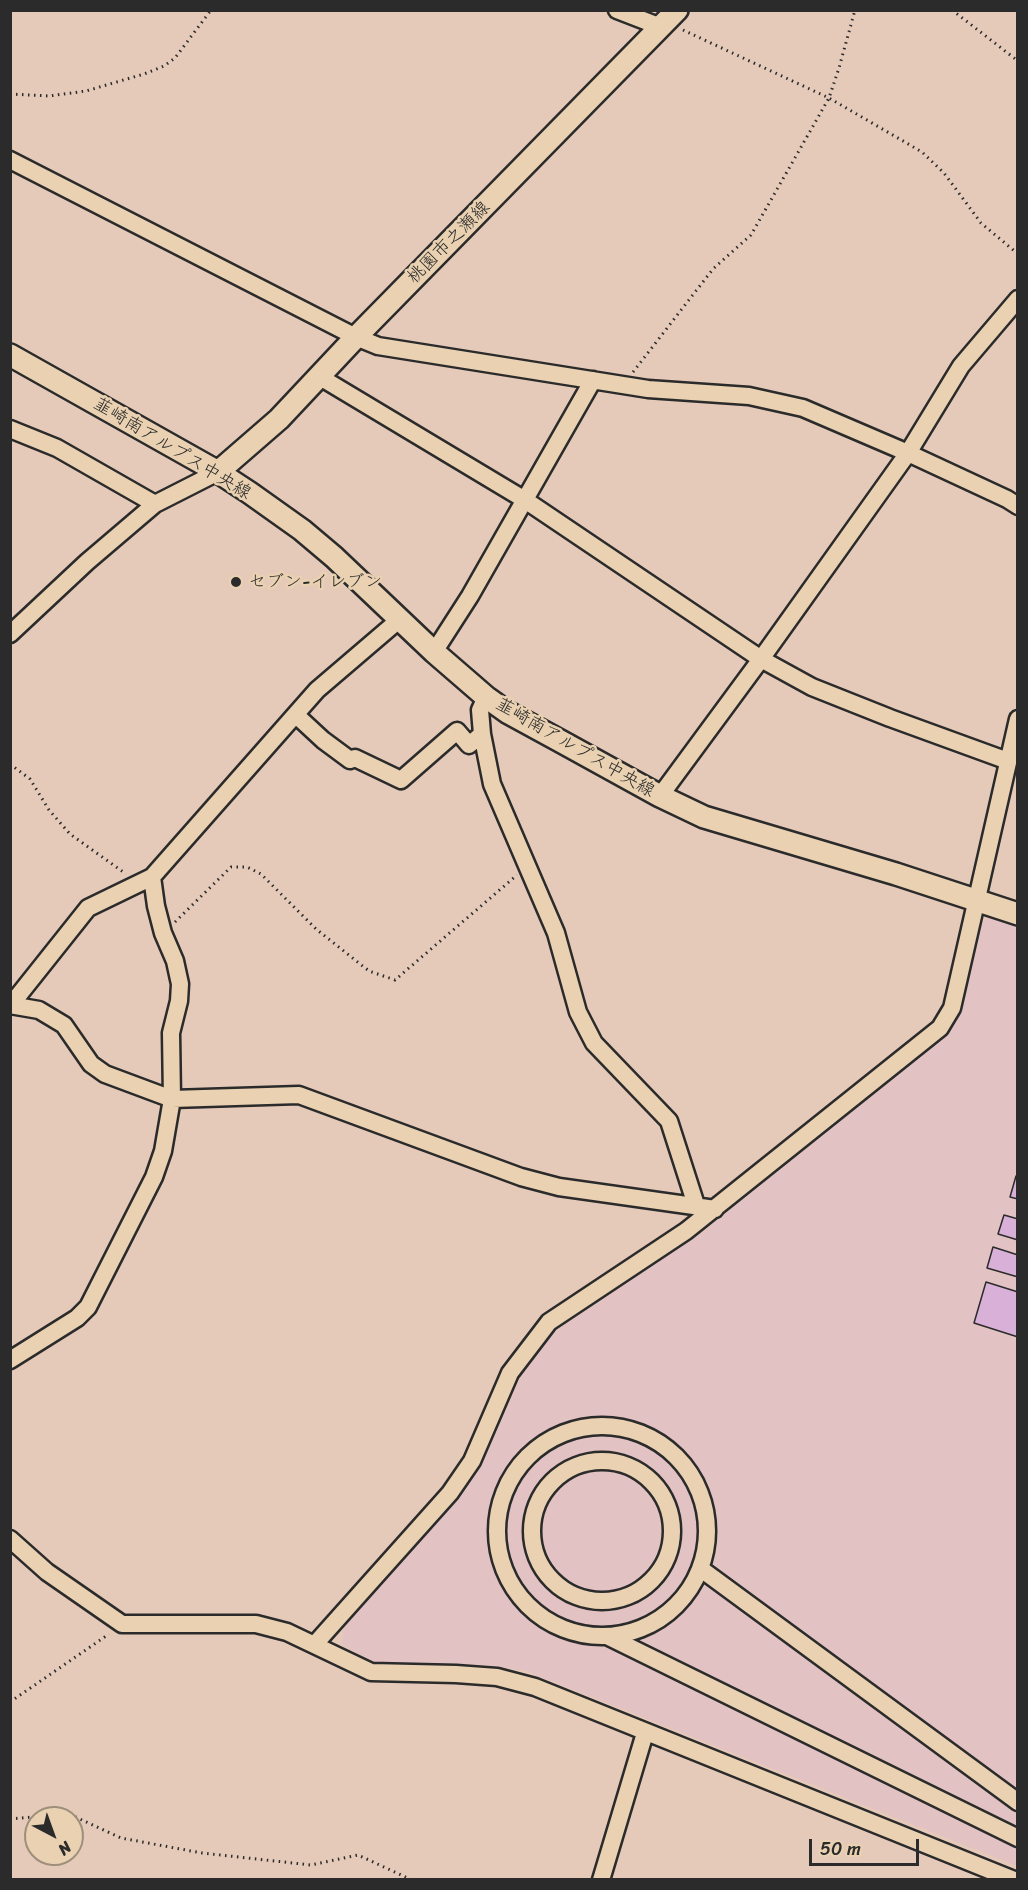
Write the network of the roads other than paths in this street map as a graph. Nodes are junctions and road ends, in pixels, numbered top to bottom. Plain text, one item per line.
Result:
1 (617, 10) edge
2 (668, 20) edge
3 (10, 160) edge
4 (1017, 299) edge
5 (356, 338) junction
6 (10, 355) edge
7 (320, 377) junction
8 (593, 380) junction
9 (10, 429) edge
10 (908, 453) junction
11 (218, 472) junction
12 (525, 500) junction
13 (155, 504) junction
14 (1017, 506) edge
15 (400, 619) junction
16 (10, 634) edge
17 (434, 652) junction
18 (761, 659) junction
19 (486, 697) junction
20 (296, 715) junction
21 (1017, 719) edge
22 (482, 734) junction
23 (1008, 761) junction
24 (660, 796) junction
25 (146, 880) junction
26 (977, 900) junction
27 (1017, 914) edge
28 (11, 1006) edge
29 (172, 1099) junction
30 (696, 1205) junction
31 (715, 1209) junction
32 (10, 1359) edge
33 (651, 1480) joint
34 (10, 1539) edge
35 (701, 1569) junction
36 (607, 1636) junction
37 (315, 1644) junction
38 (645, 1733) junction
39 (1015, 1799) edge
40 (1017, 1838) edge
41 (602, 1880) edge
42 (1014, 1880) edge

1 - 2 street
2 - 5 main road, 桃園市之瀬線
3 - 5 street
4 - 10 street
5 - 7 main road, 桃園市之瀬線
5 - 8 street
6 - 11 main road, 韮崎南アルプス中央線
7 - 11 main road, 桃園市之瀬線
7 - 12 street
8 - 10 street
8 - 12 street
9 - 13 street
10 - 14 street
10 - 18 street
11 - 13 street
11 - 15 main road, 韮崎南アルプス中央線
12 - 17 street
12 - 18 street
13 - 16 street
15 - 17 main road, 韮崎南アルプス中央線
15 - 20 street
17 - 19 main road, 韮崎南アルプス中央線
18 - 23 street
18 - 24 street
19 - 22 street
19 - 24 main road, 韮崎南アルプス中央線
20 - 22 street
20 - 25 street
21 - 23 street
22 - 30 street
23 - 26 street
24 - 26 main road, 韮崎南アルプス中央線
25 - 28 street
25 - 29 street
26 - 27 main road, 韮崎南アルプス中央線
26 - 31 street
28 - 29 street
29 - 30 street
29 - 32 street
30 - 31 street
31 - 37 street
33 - 33 street
34 - 37 street
35 - 36 street
35 - 36 street
35 - 39 street
36 - 40 street
37 - 38 street
38 - 41 street
38 - 42 street

